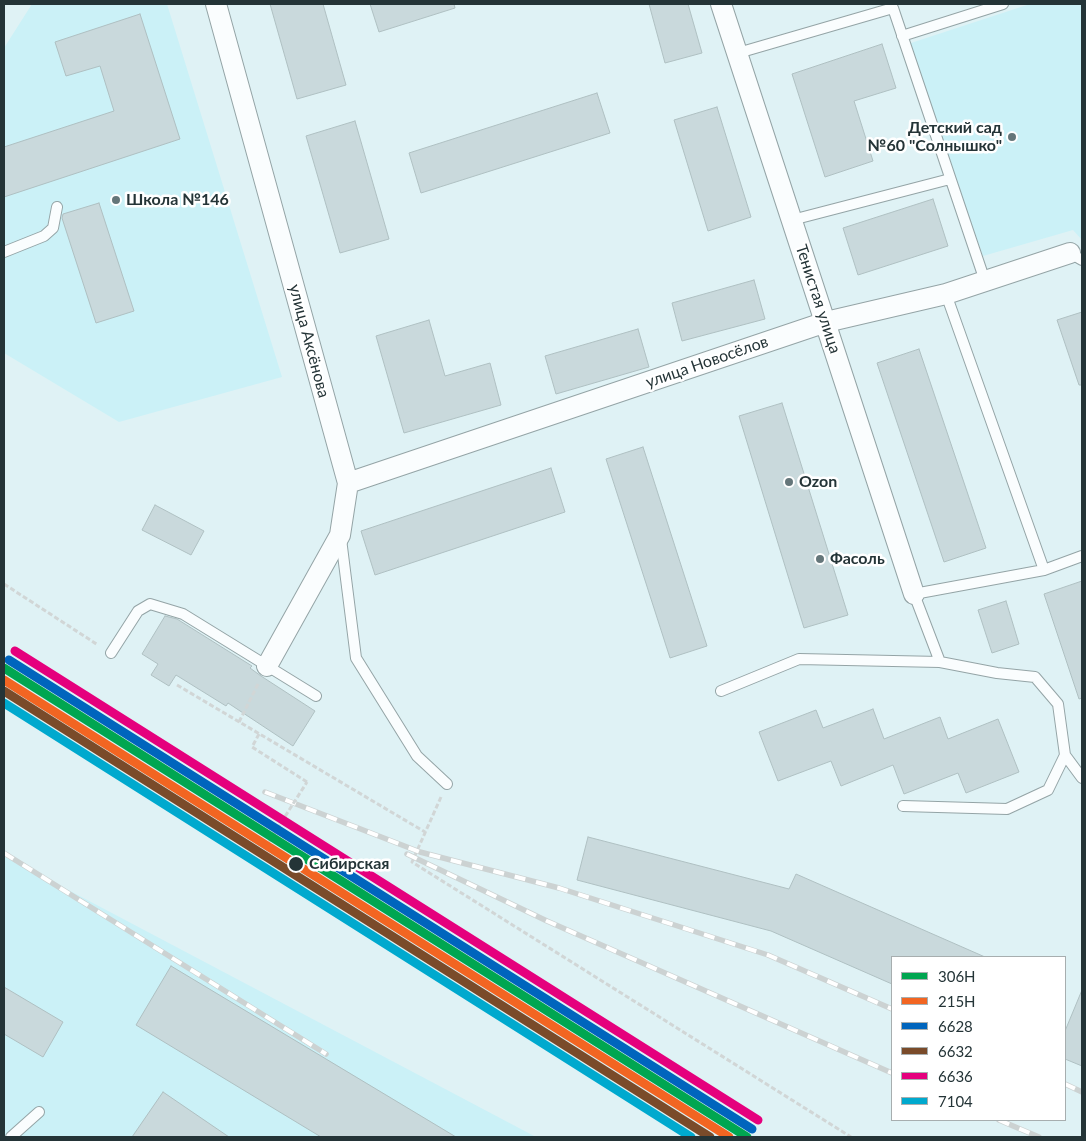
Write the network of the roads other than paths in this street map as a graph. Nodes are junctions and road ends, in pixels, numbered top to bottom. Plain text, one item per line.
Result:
1 (216, 4) edge
2 (721, 4) edge
3 (1003, 4) edge
4 (892, 6) edge
5 (902, 36) junction
6 (738, 54) junction
7 (950, 178) junction
8 (56, 207) dead end
9 (792, 220) junction
10 (4, 252) edge
11 (1076, 256) edge
12 (985, 281) junction
13 (946, 294) junction
14 (826, 322) junction
15 (348, 483) junction
16 (340, 535) junction
17 (1082, 556) edge
18 (1044, 570) junction
19 (914, 594) junction
20 (111, 653) road end
21 (940, 662) junction
22 (267, 666) junction
23 (721, 691) dead end
24 (316, 696) dead end
25 (1065, 755) junction
26 (1082, 778) edge
27 (447, 784) road end
28 (903, 806) dead end
29 (39, 1112) dead end
30 (12, 1137) edge

1 - 15 street, улица Аксёнова
2 - 6 street, Тенистая улица
3 - 5 lane
4 - 5 lane
4 - 6 lane
5 - 7 lane
6 - 9 street, Тенистая улица
7 - 9 lane
7 - 12 lane
8 - 10 lane
9 - 14 street, Тенистая улица
11 - 12 street, улица Новосёлов
12 - 13 street, улица Новосёлов
13 - 14 street, улица Новосёлов
13 - 18 lane
14 - 15 street, улица Новосёлов
14 - 19 street, Тенистая улица
15 - 16 street, улица Аксёнова
16 - 22 street, улица Аксёнова
16 - 27 lane
17 - 18 lane
18 - 19 lane
19 - 21 lane
20 - 22 lane
21 - 23 lane
21 - 25 lane
22 - 24 lane
25 - 26 lane
25 - 28 lane
29 - 30 lane

